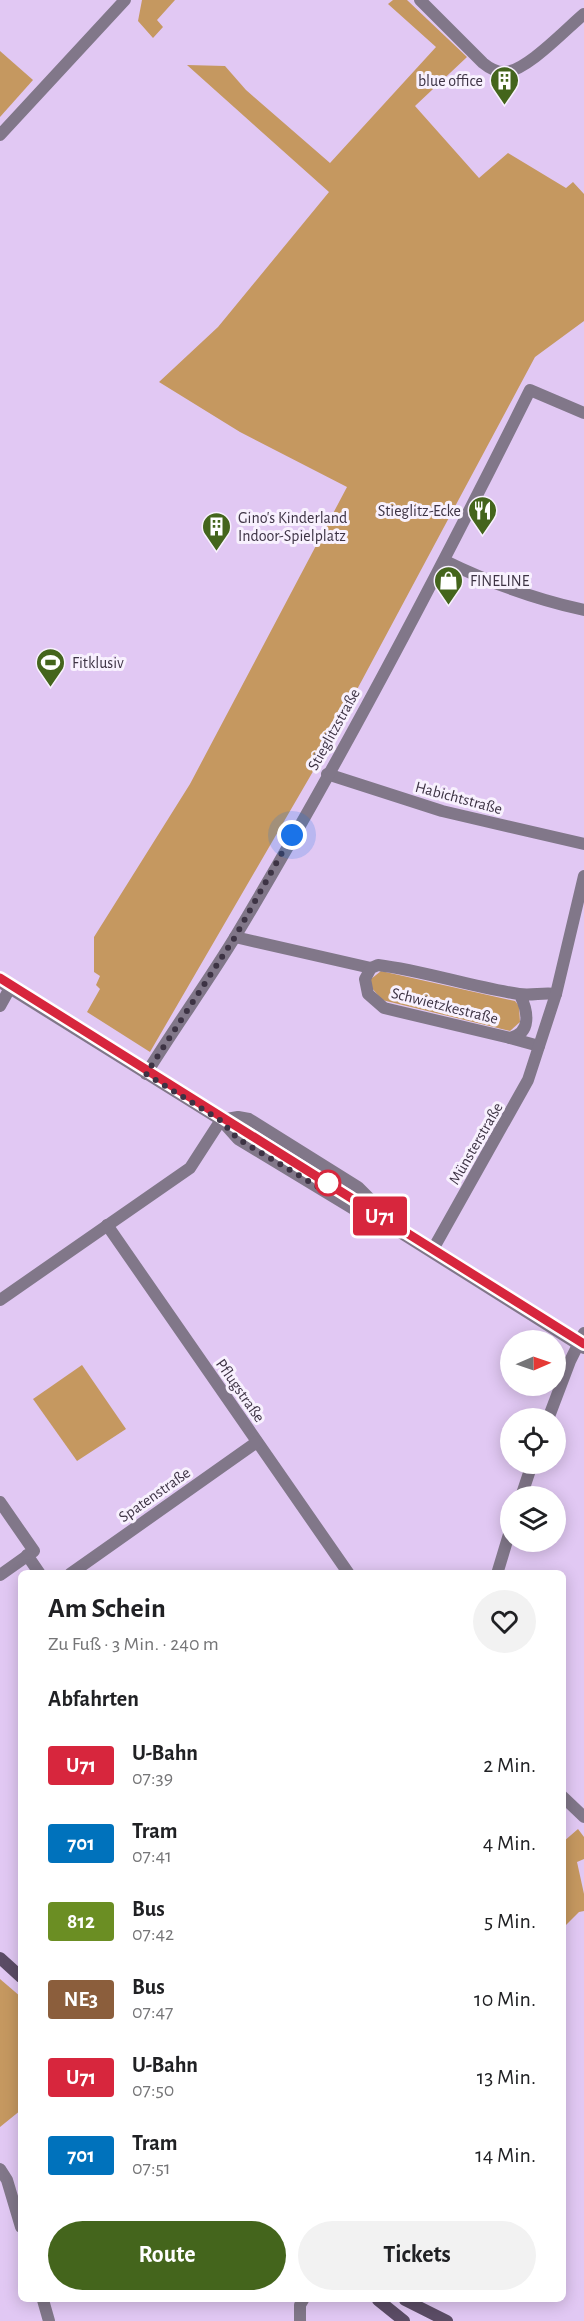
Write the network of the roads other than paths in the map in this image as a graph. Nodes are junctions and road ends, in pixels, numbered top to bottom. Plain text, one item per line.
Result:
1 (125, 0) edge
2 (420, 0) edge
3 (584, 14) edge
4 (0, 135) edge
5 (584, 413) edge
6 (445, 561) junction
7 (584, 610) edge
8 (327, 774) junction
9 (584, 844) edge
10 (584, 876) edge
11 (235, 937) junction
12 (371, 968) junction
13 (5, 985) edge
14 (556, 994) junction
15 (520, 995) junction
16 (0, 1006) edge
17 (510, 1038) junction
18 (539, 1047) junction
19 (146, 1074) junction
20 (220, 1120) junction
21 (379, 1219) junction
22 (107, 1225) junction
23 (432, 1251) junction
24 (0, 1300) edge
25 (582, 1341) edge
26 (553, 1408) edge
27 (257, 1442) junction
28 (0, 1502) edge
29 (504, 1552) edge
30 (30, 1553) junction
31 (38, 1570) edge
32 (76, 1570) edge
33 (347, 1570) edge
34 (498, 1570) edge
35 (0, 1575) edge
36 (566, 1800) edge
37 (584, 1817) edge
38 (0, 1958) edge
39 (18, 1974) edge
40 (0, 2169) edge
41 (18, 2217) edge
42 (44, 2302) edge
43 (302, 2302) edge
44 (380, 2302) edge
45 (409, 2302) edge
46 (49, 2321) edge
47 (300, 2321) edge
48 (404, 2321) edge
49 (447, 2321) edge

1 - 4 street
2 - 3 street
5 - 6 street, Stieglitzstraße
6 - 7 street
6 - 8 street, Stieglitzstraße
8 - 9 street, Habichtstraße
8 - 11 street, Stieglitzstraße
10 - 14 street
11 - 12 street, Schwietzkestraße
11 - 19 street, Stieglitzstraße
12 - 15 street, Schwietzkestraße
12 - 17 street, Schwietzkestraße
13 - 16 street
13 - 19 street
14 - 15 street, Schwietzkestraße
14 - 18 street
15 - 17 street, Schwietzkestraße
17 - 18 street, Schwietzkestraße
18 - 23 street, Münsterstraße
19 - 20 street
20 - 21 street
20 - 21 street
20 - 22 street
21 - 23 street
22 - 24 street
22 - 27 street, Pflugstraße
23 - 25 street
25 - 26 street
27 - 32 street, Spatenstraße
27 - 33 street, Pflugstraße
28 - 30 street
29 - 34 street
30 - 31 street
30 - 35 street
36 - 37 street
38 - 39 main road
40 - 41 street
42 - 46 street
43 - 47 street
44 - 48 main road
45 - 49 main road

